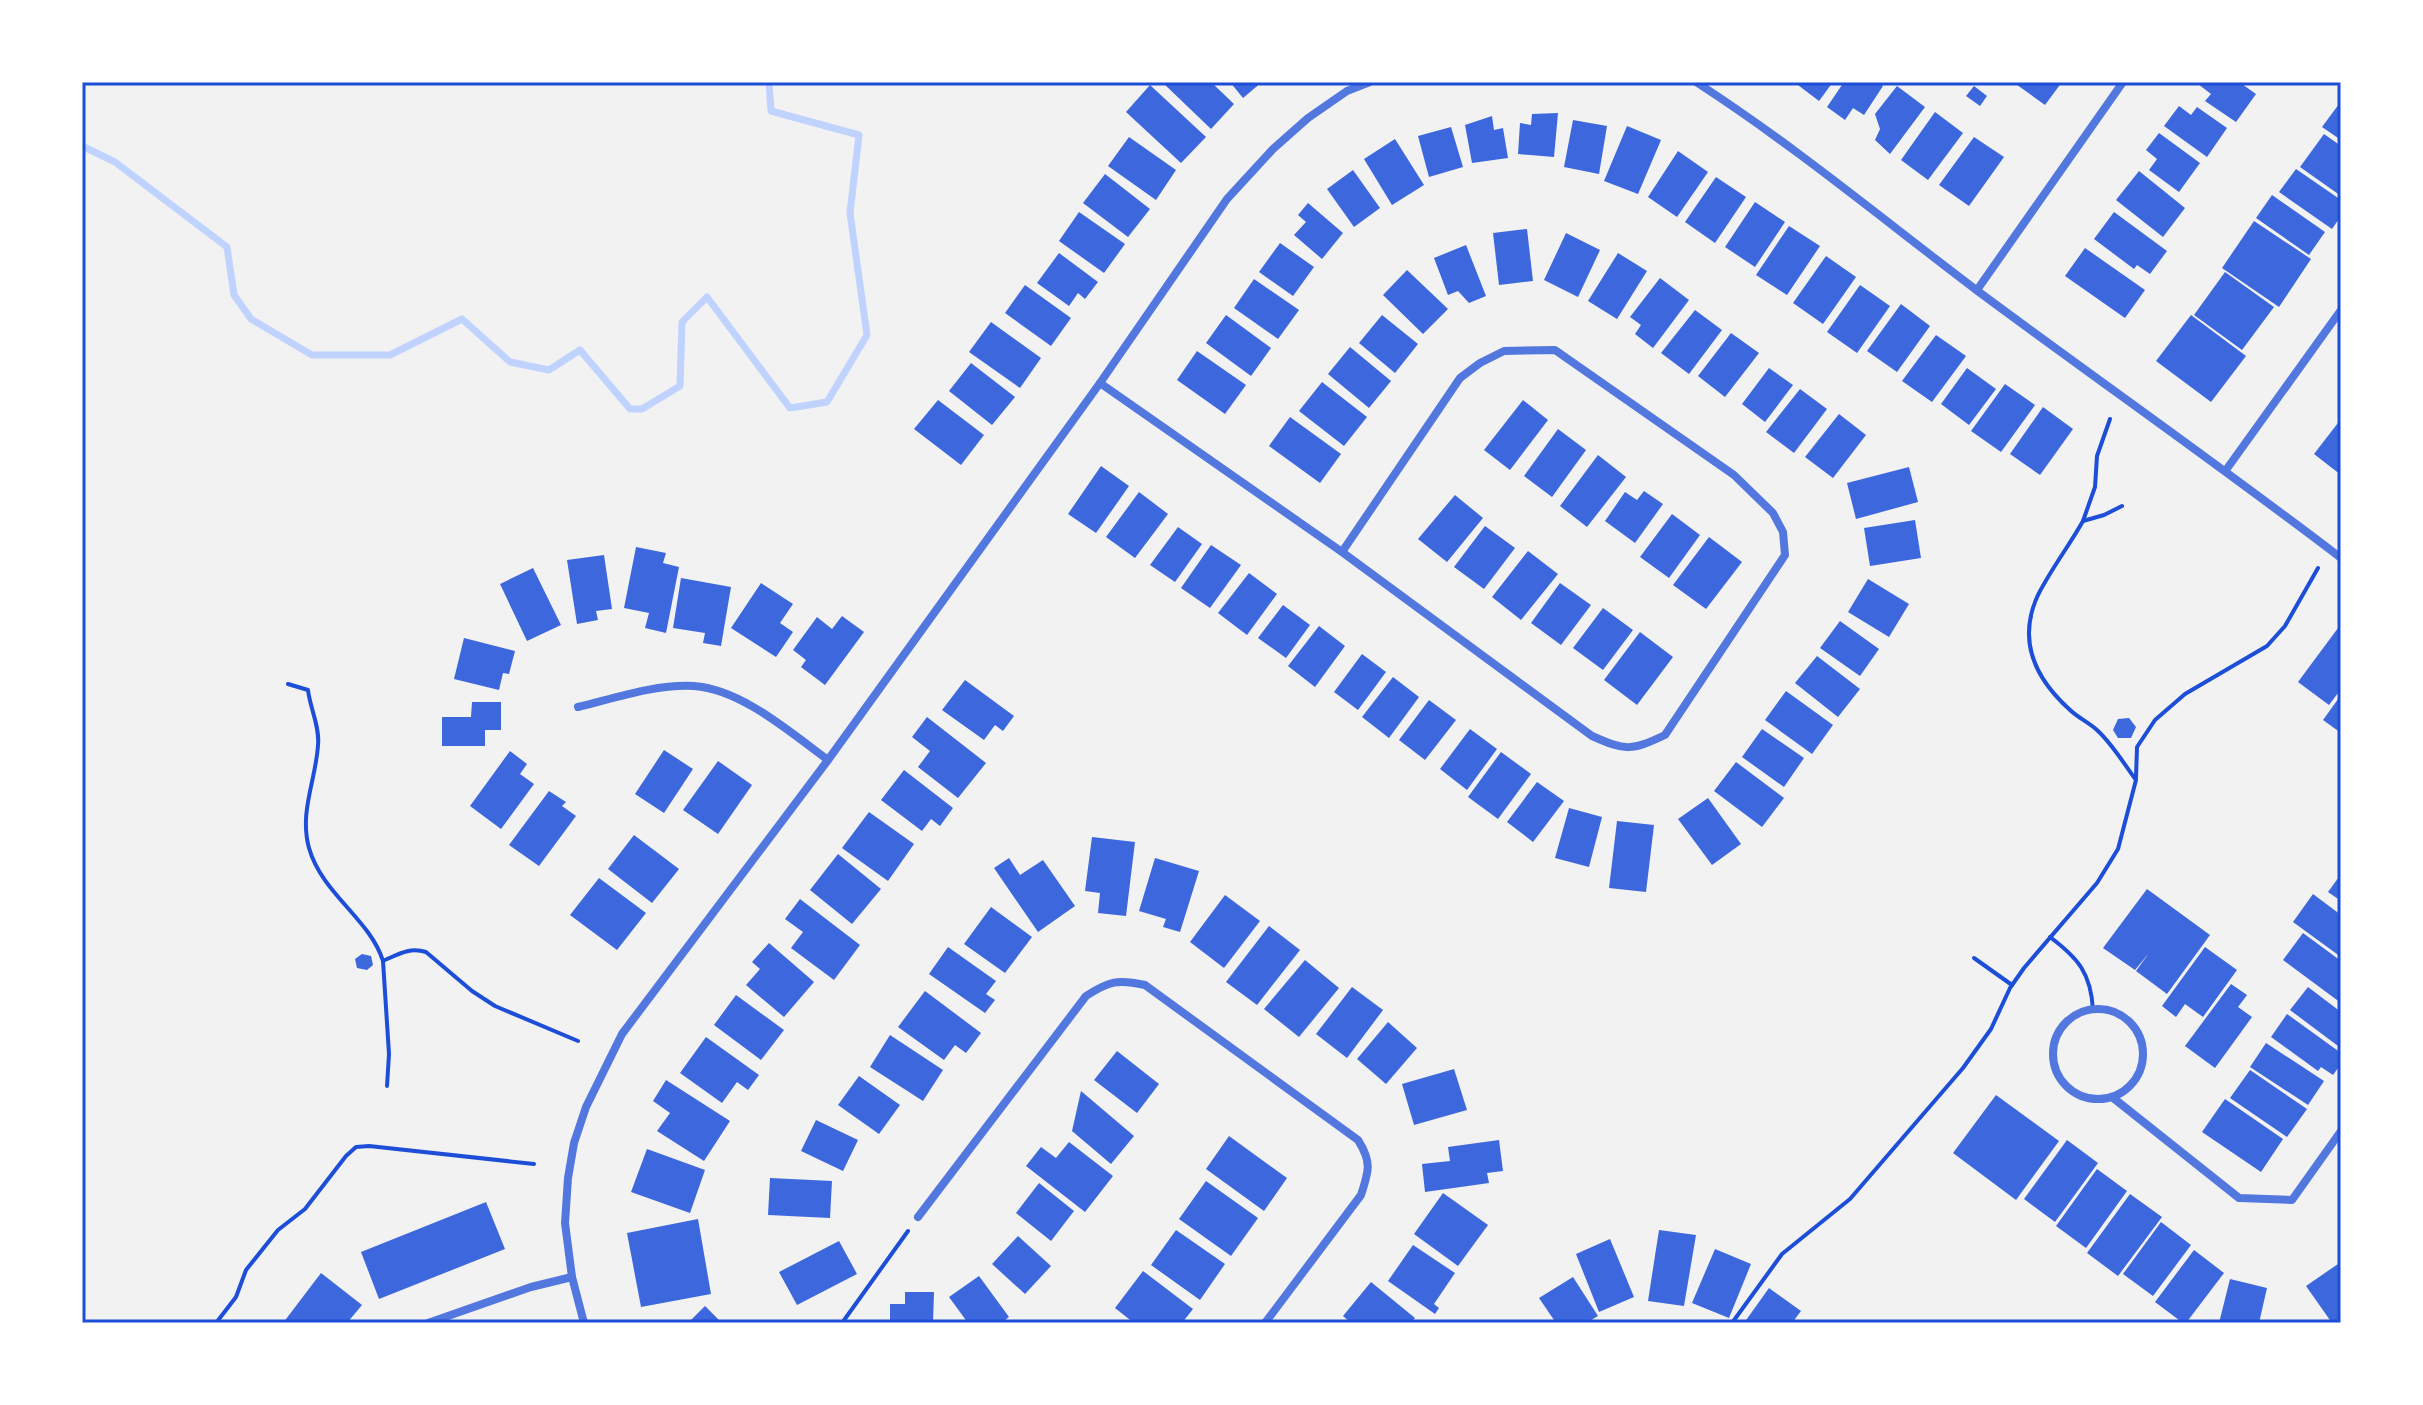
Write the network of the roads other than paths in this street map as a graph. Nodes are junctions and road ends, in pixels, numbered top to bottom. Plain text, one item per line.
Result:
1 (1370, 82) edge
2 (1696, 82) edge
3 (2123, 82) edge
4 (1977, 290) junction
5 (2341, 310) edge
6 (1100, 383) junction
7 (2226, 470) junction
8 (1342, 552) junction
9 (2341, 558) edge
10 (578, 707) dead end
11 (828, 760) junction
12 (2112, 1097) junction
13 (2341, 1131) edge
14 (918, 1217) road end
15 (572, 1277) junction
16 (428, 1323) edge
17 (584, 1323) edge
18 (1265, 1323) edge

1 - 6 street
2 - 4 street
3 - 4 street
4 - 7 street
5 - 7 street
6 - 8 street
6 - 11 street
7 - 9 street
8 - 8 street
10 - 11 street
11 - 15 street
12 - 12 street
12 - 13 street
14 - 18 street
15 - 16 street
15 - 17 street

